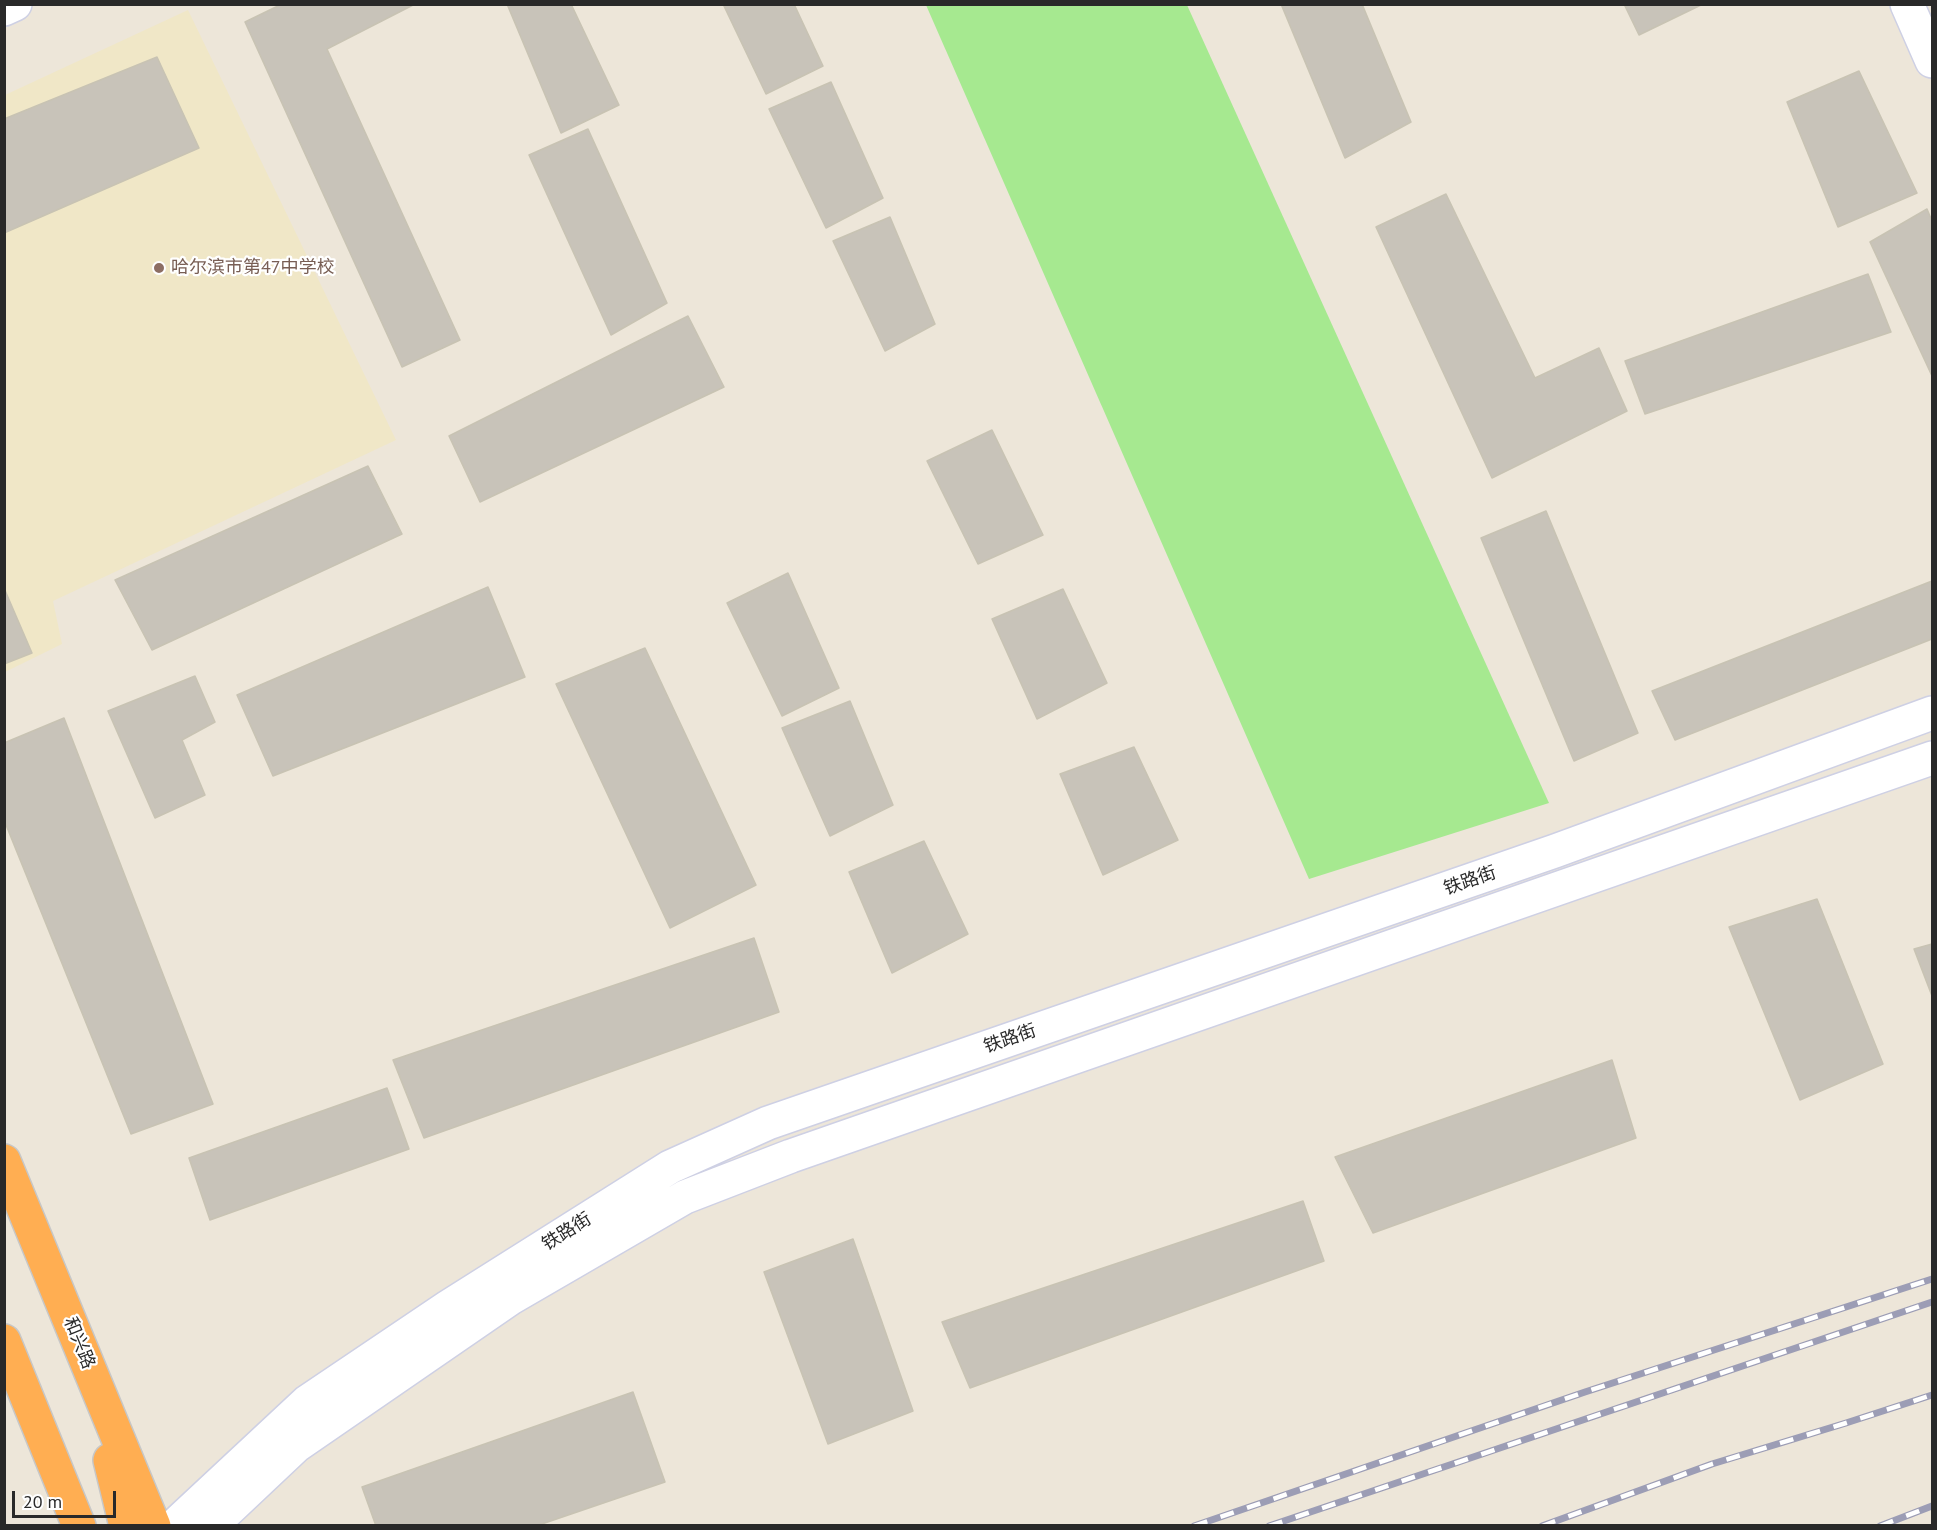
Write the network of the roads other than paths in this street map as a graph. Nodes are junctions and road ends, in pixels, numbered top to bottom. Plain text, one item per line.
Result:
1 (15, 4) edge
2 (1907, 4) edge
3 (4, 9) edge
4 (1932, 61) edge
5 (1932, 713) edge
6 (1932, 758) edge
7 (4, 1161) edge
8 (39, 1245) junction
9 (4, 1341) edge
10 (79, 1526) edge
11 (126, 1526) edge
12 (154, 1526) edge
13 (174, 1526) edge
14 (211, 1526) edge

1 - 3 main road
2 - 4 main road
5 - 13 main road, 铁路街
6 - 14 main road, 铁路街
7 - 8 highway, 和兴路
8 - 11 highway
8 - 12 highway, 和兴路
9 - 10 highway

